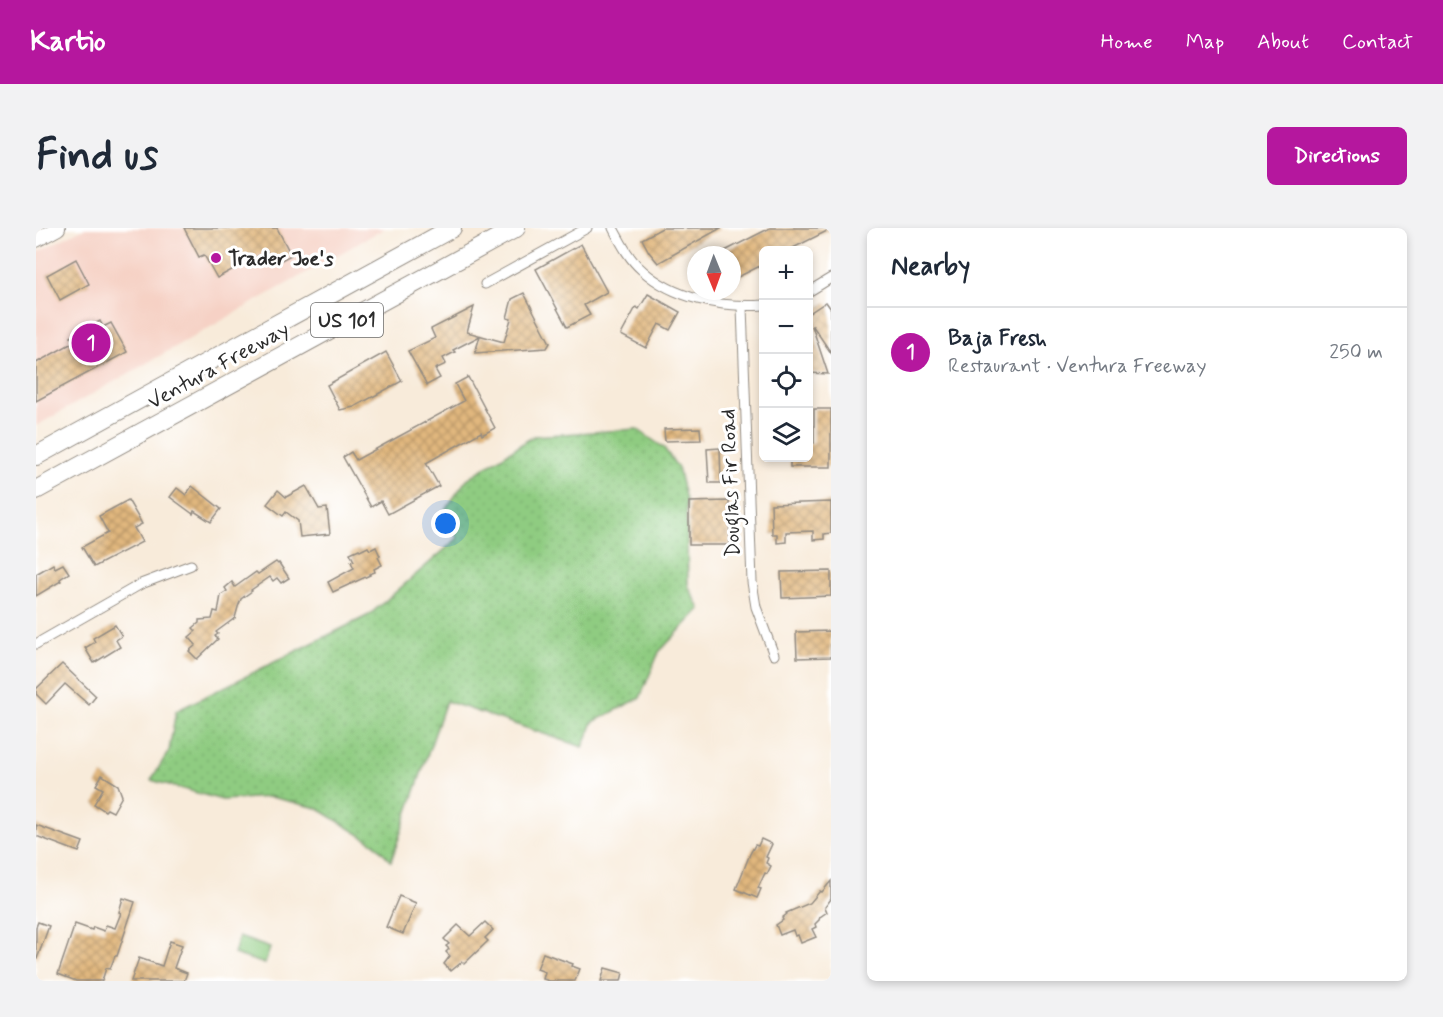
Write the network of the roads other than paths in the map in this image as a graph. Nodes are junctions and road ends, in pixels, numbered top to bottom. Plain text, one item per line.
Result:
1 (58, 228) edge
2 (452, 228) edge
3 (516, 228) edge
4 (587, 228) edge
5 (613, 228) edge
6 (36, 240) edge
7 (831, 278) edge
8 (485, 284) dead end
9 (813, 289) edge
10 (759, 305) edge
11 (742, 307) junction
12 (36, 456) edge
13 (36, 490) edge
14 (191, 565) dead end
15 (36, 644) edge
16 (774, 655) dead end

1 - 6 main road
2 - 12 highway, Ventura Freeway / US 101
3 - 13 highway, Ventura Freeway / US 101
4 - 8 street
5 - 11 street
7 - 9 street
10 - 11 street
11 - 16 street, Douglas Fir Road
14 - 15 street

